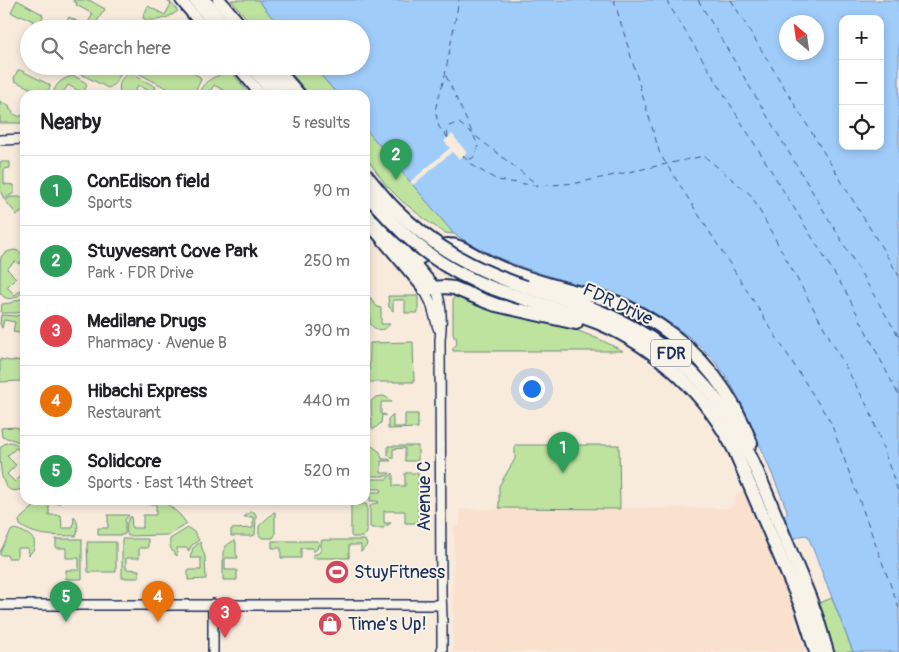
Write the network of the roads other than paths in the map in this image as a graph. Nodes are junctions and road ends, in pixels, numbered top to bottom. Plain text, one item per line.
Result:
1 (181, 0) edge
2 (194, 0) edge
3 (204, 0) edge
4 (219, 0) edge
5 (198, 20) edge
6 (211, 20) edge
7 (221, 20) edge
8 (236, 20) edge
9 (244, 75) edge
10 (257, 75) edge
11 (267, 75) edge
12 (281, 75) edge
13 (257, 90) edge
14 (270, 90) edge
15 (280, 90) edge
16 (294, 90) edge
17 (0, 140) edge
18 (20, 140) edge
19 (370, 180) edge
20 (370, 198) edge
21 (370, 210) edge
22 (370, 224) edge
23 (411, 259) junction
24 (429, 288) junction
25 (524, 292) junction
26 (610, 328) junction
27 (762, 484) junction
28 (213, 604) junction
29 (0, 605) edge
30 (441, 605) junction
31 (213, 652) edge
32 (442, 652) edge
33 (816, 652) edge
34 (827, 652) edge

1 - 5 main road
2 - 6 main road
3 - 7 highway
4 - 8 highway
9 - 13 main road
10 - 14 main road
11 - 15 highway
12 - 16 highway
17 - 18 main road
19 - 25 highway, FDR Drive / FDR, bridge
20 - 25 highway, FDR Drive / FDR, bridge
21 - 23 main road, Avenue C
22 - 24 main road, Avenue C
23 - 24 main road, Avenue C
23 - 27 highway
24 - 26 highway
24 - 30 main road, Avenue C
25 - 26 highway, FDR Drive / FDR
25 - 27 highway, FDR Drive / FDR
26 - 33 highway, FDR Drive / FDR
27 - 34 highway, FDR Drive / FDR
28 - 29 main road
28 - 30 main road
28 - 31 main road
30 - 32 main road, Avenue C

